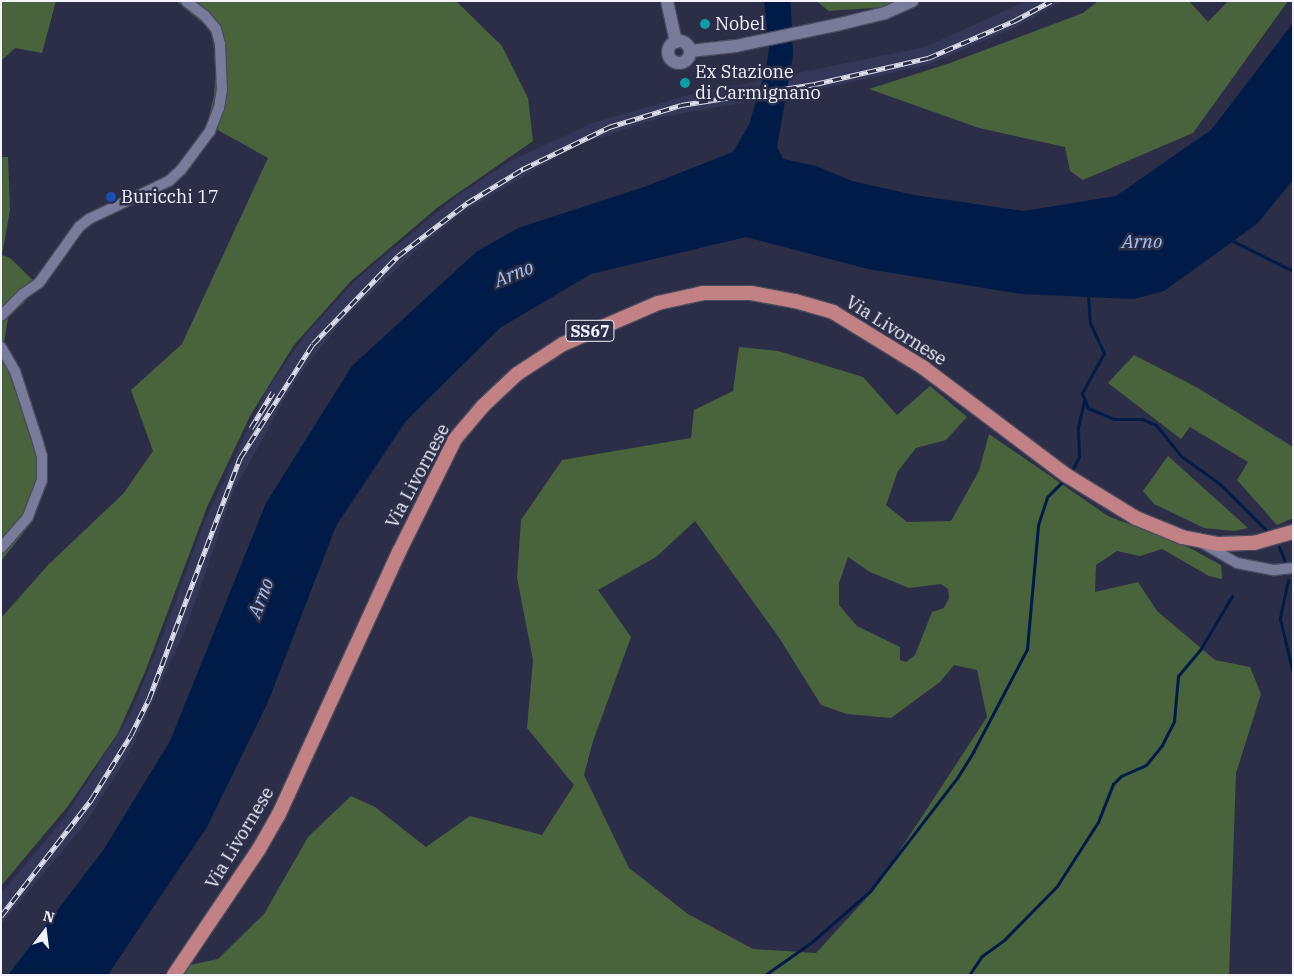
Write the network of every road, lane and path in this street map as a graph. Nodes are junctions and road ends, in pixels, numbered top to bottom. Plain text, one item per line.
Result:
1 (186, 1) edge
2 (667, 1) edge
3 (912, 1) edge
4 (676, 42) junction
5 (690, 51) junction
6 (1, 316) edge
7 (1, 347) edge
8 (1293, 532) edge
9 (1197, 540) junction
10 (1, 548) edge
11 (1293, 568) edge
12 (174, 975) edge

1 - 6 street
2 - 4 street
3 - 5 street
4 - 5 street
4 - 5 street
7 - 10 street
8 - 9 main road, Via Livornese / SS67
9 - 11 street
9 - 12 main road, Via Livornese / SS67

